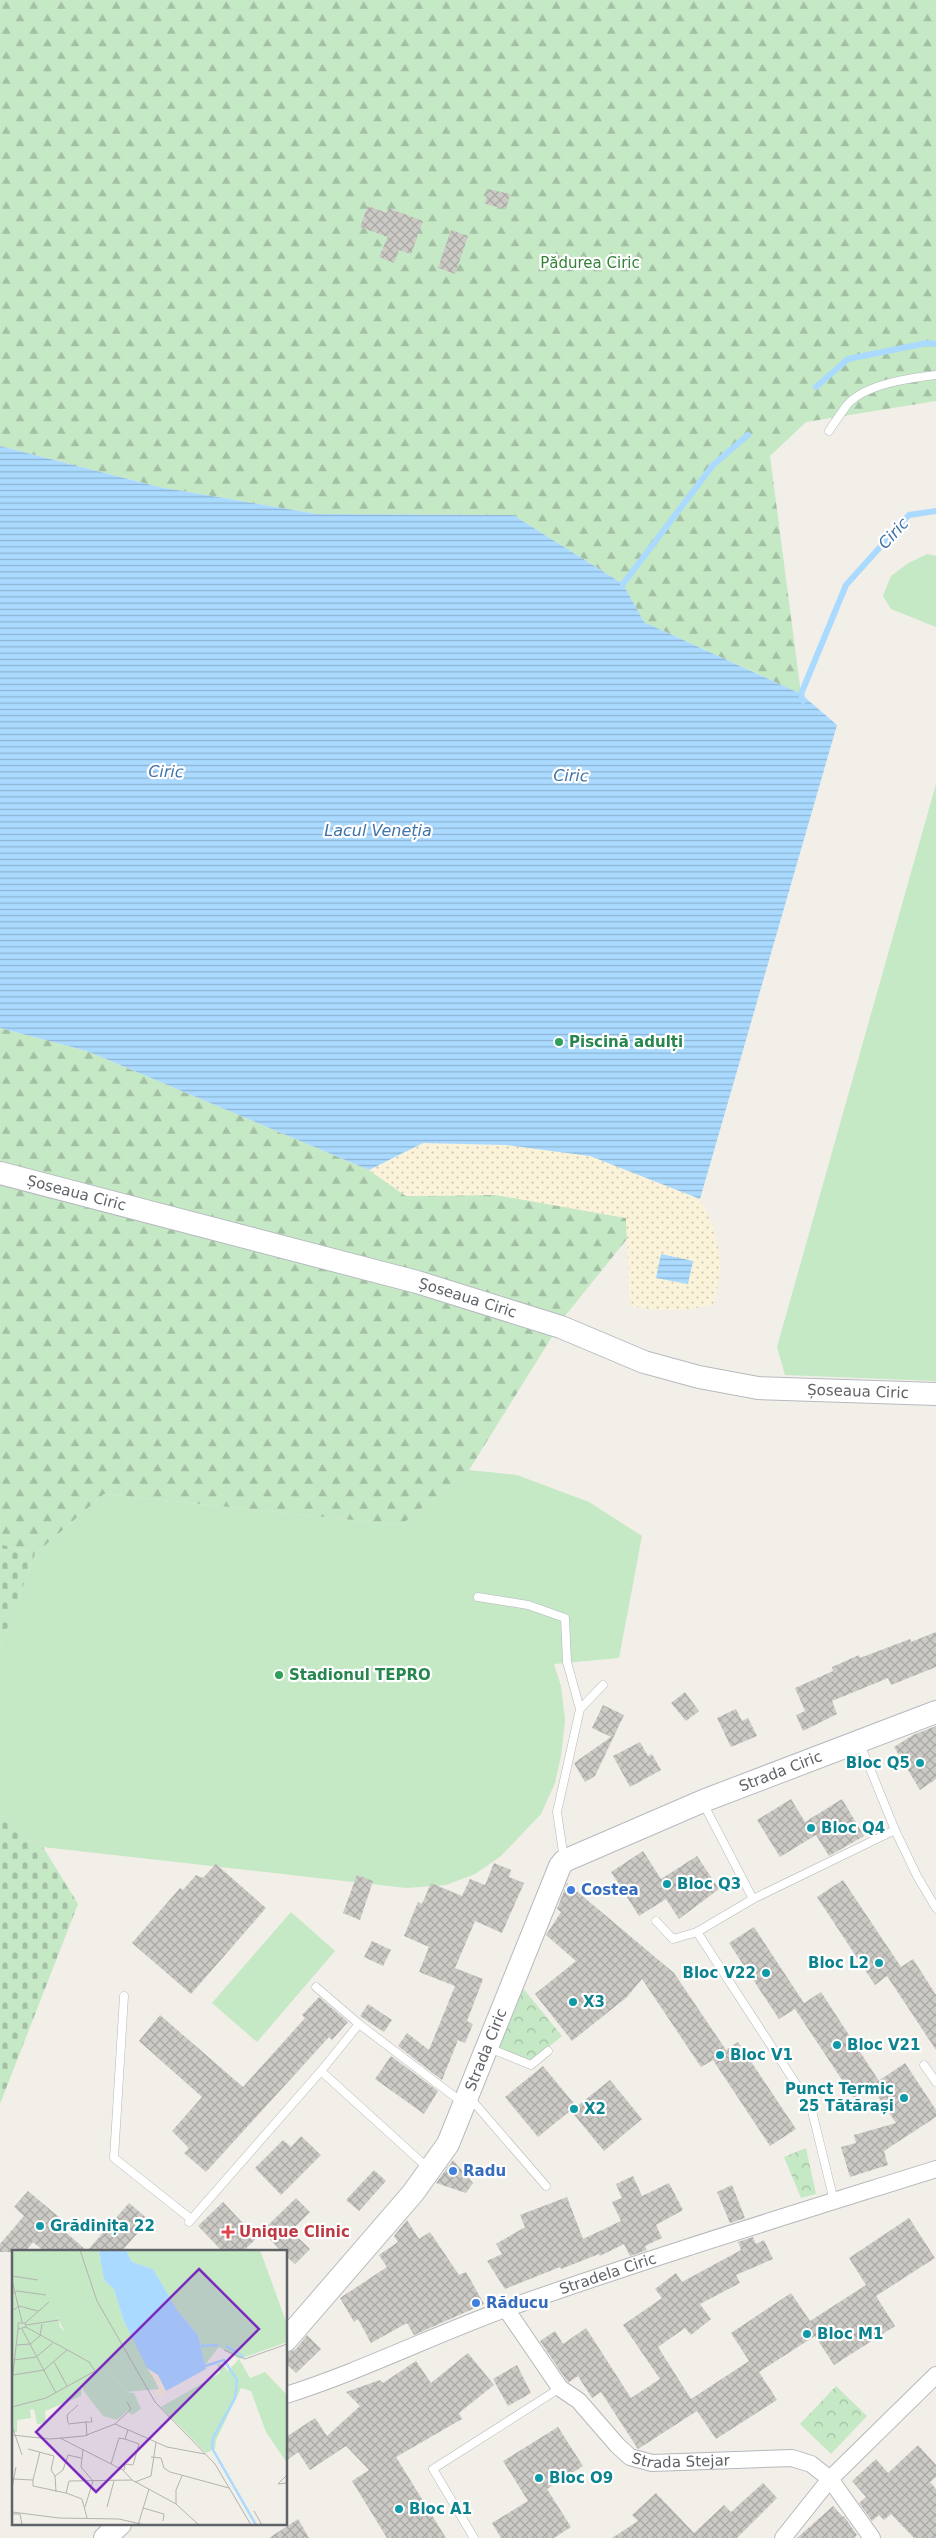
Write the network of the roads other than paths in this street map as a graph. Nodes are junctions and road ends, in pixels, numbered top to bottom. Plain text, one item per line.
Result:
1 (936, 375) edge
2 (829, 430) dead end
3 (0, 1173) edge
4 (936, 1394) edge
5 (478, 1597) dead end
6 (603, 1685) dead end
7 (580, 1709) junction
8 (936, 1712) edge
9 (859, 1742) junction
10 (703, 1801) junction
11 (896, 1830) junction
12 (564, 1861) junction
13 (753, 1899) junction
14 (936, 1908) edge
15 (656, 1921) dead end
16 (697, 1932) junction
17 (316, 1987) dead end
18 (124, 1996) dead end
19 (359, 2024) junction
20 (487, 2047) junction
21 (548, 2051) dead end
22 (924, 2065) dead end
23 (321, 2071) junction
24 (936, 2082) edge
25 (466, 2100) junction
26 (936, 2169) edge
27 (430, 2170) junction
28 (546, 2186) dead end
29 (834, 2201) junction
30 (506, 2309) junction
31 (288, 2338) edge
32 (936, 2375) edge
33 (560, 2388) junction
34 (288, 2394) edge
35 (830, 2479) junction
36 (118, 2526) edge
37 (106, 2538) edge
38 (474, 2538) edge
39 (783, 2538) edge
40 (872, 2538) edge

1 - 2 lane
3 - 4 street, Șoseaua Ciric
5 - 7 lane
6 - 7 lane
7 - 12 lane
8 - 9 street, Strada Ciric
9 - 10 street, Strada Ciric
9 - 11 lane
10 - 12 street, Strada Ciric
10 - 13 lane
11 - 13 lane
11 - 14 lane
12 - 20 street, Strada Ciric
13 - 16 lane
15 - 16 lane
16 - 29 lane
17 - 19 lane
18 - 23 lane
19 - 23 lane
19 - 25 lane
20 - 21 lane
20 - 25 street, Strada Ciric
22 - 24 lane
23 - 27 lane
25 - 27 street, Strada Ciric
25 - 28 lane
26 - 29 street, Stradela Ciric
27 - 31 street, Strada Ciric
29 - 30 street, Stradela Ciric
30 - 33 street, Strada Stejar
30 - 34 street, Stradela Ciric
32 - 35 street
33 - 35 street, Strada Stejar
33 - 38 lane
35 - 39 street
35 - 40 street, Strada Stejar
36 - 37 street

